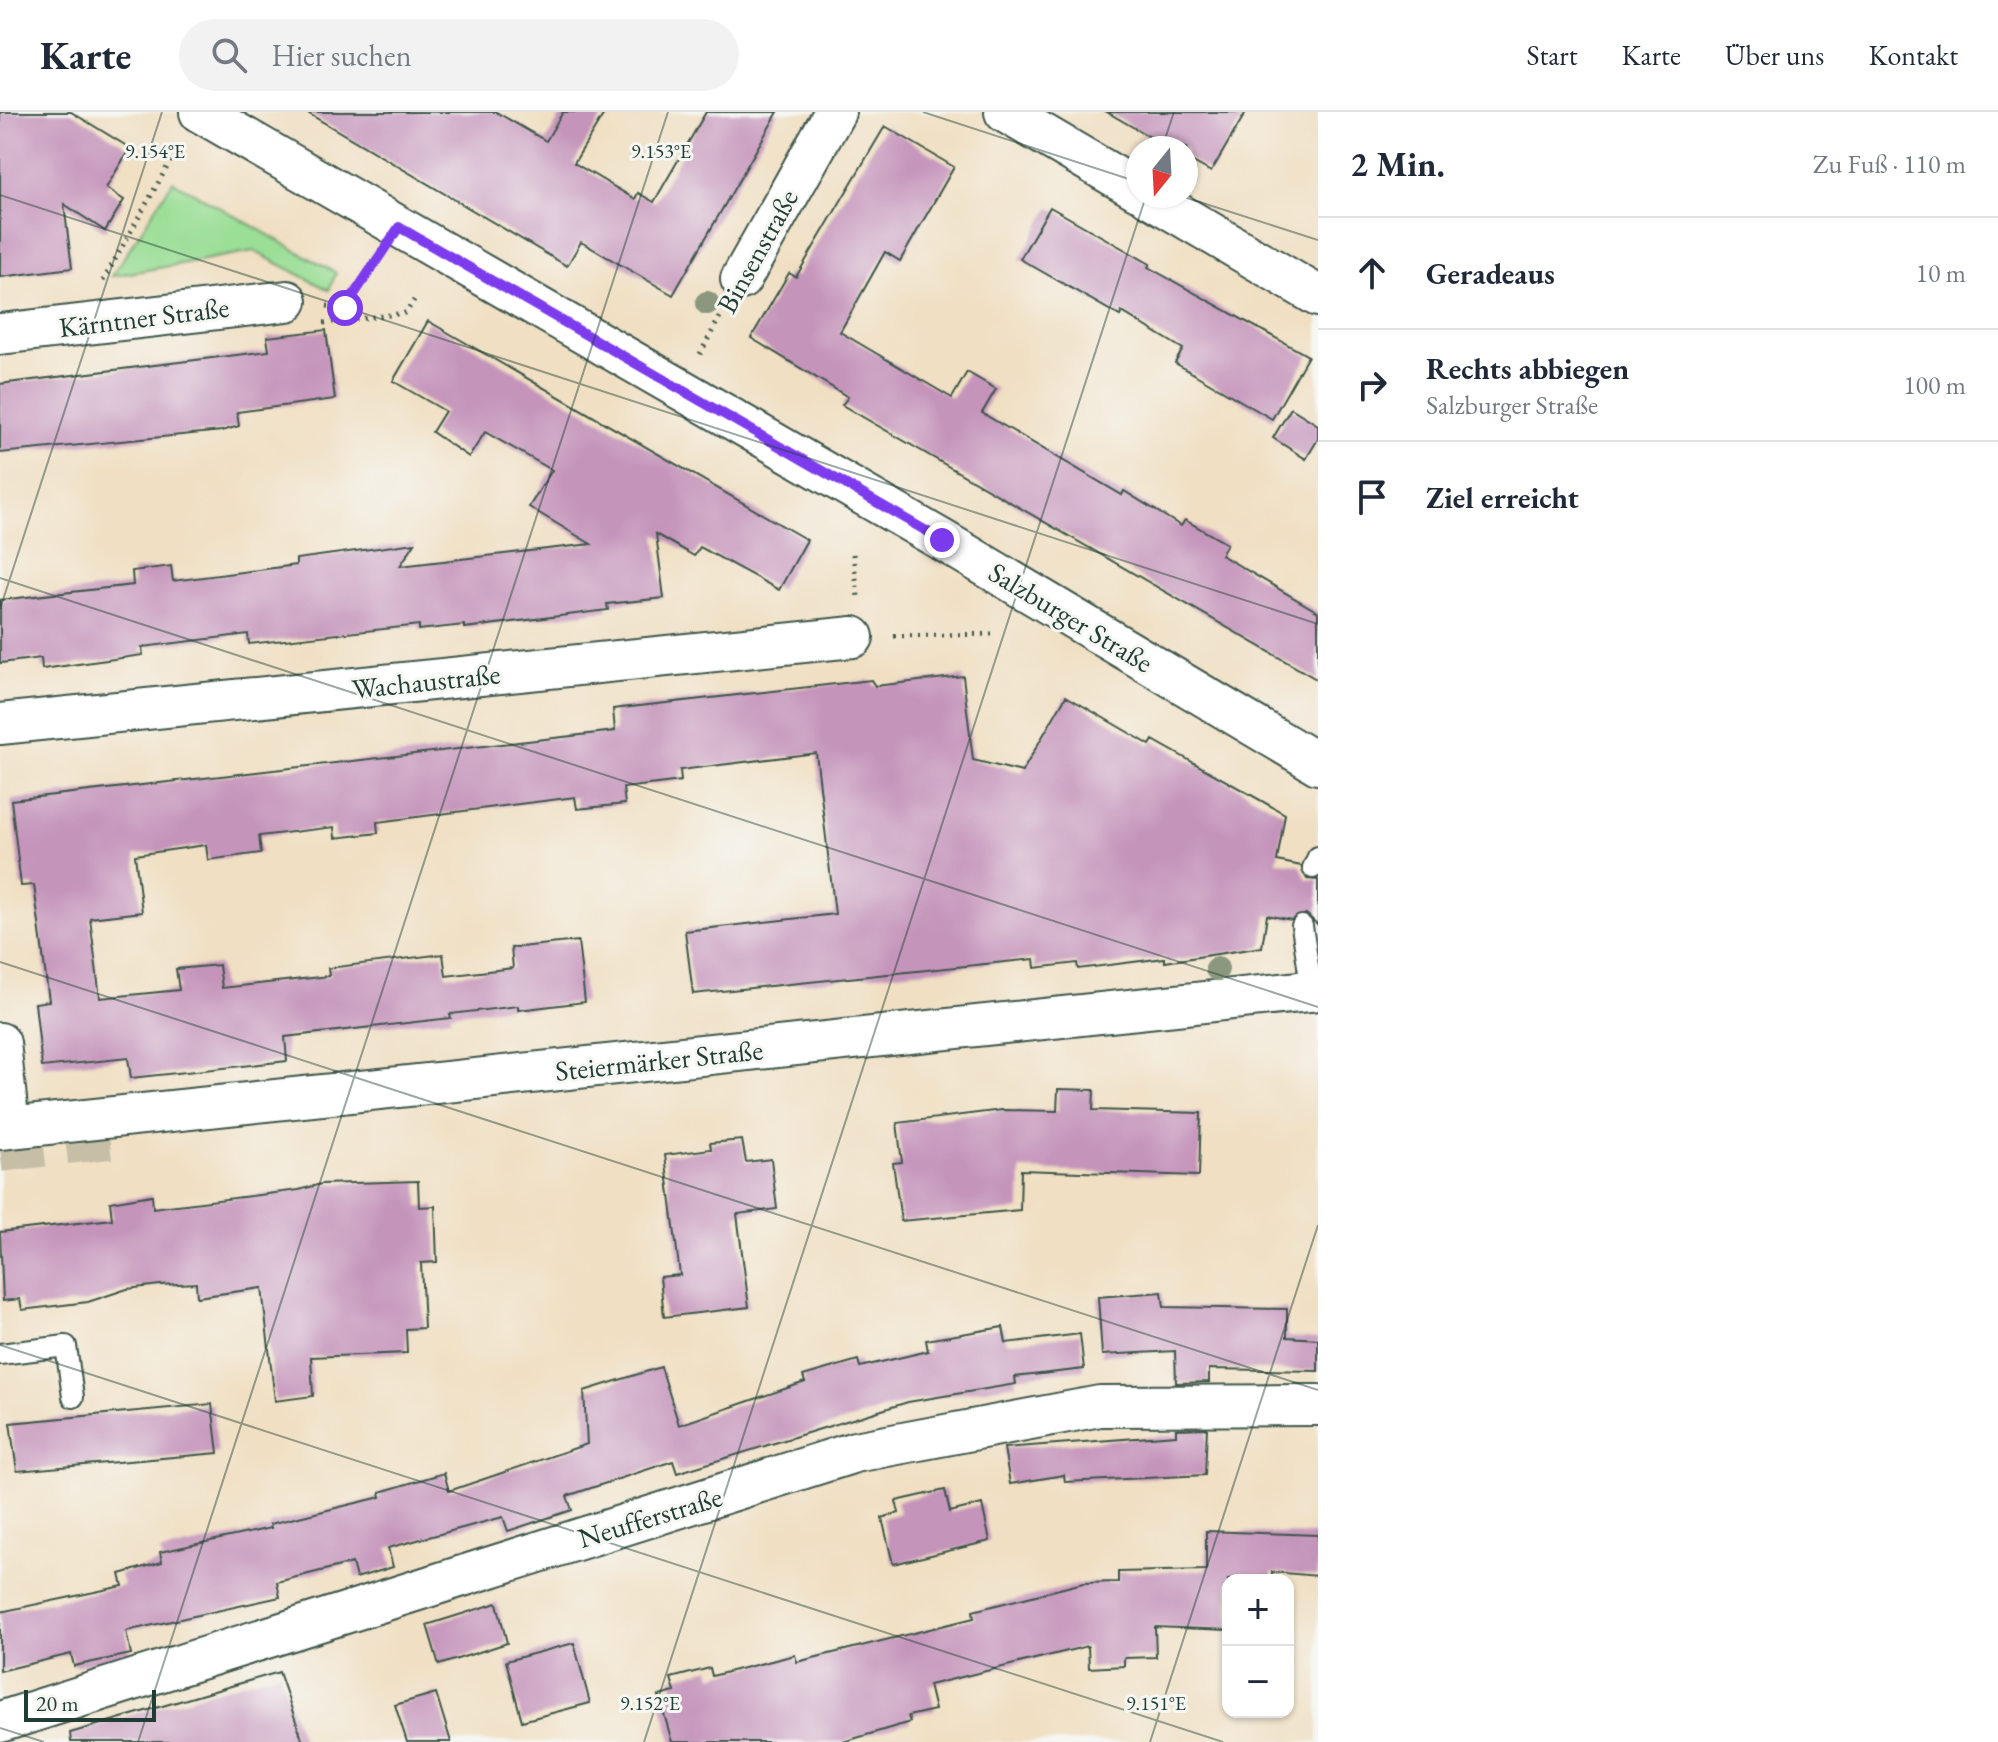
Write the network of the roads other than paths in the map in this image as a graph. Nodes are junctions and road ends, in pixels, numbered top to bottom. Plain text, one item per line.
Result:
1 (200, 112) edge
2 (835, 112) edge
3 (1005, 112) edge
4 (1126, 183) edge
5 (1168, 208) edge
6 (741, 279) road end
7 (1318, 296) edge
8 (287, 301) road end
9 (0, 334) edge
10 (853, 637) road end
11 (0, 724) edge
12 (1318, 764) edge
13 (1302, 926) dead end
14 (1315, 991) edge
15 (0, 1043) edge
16 (5, 1128) edge
17 (0, 1354) edge
18 (73, 1397) dead end
19 (1318, 1405) edge
20 (0, 1722) edge

1 - 12 street, Salzburger Straße
2 - 6 street, Binsenstraße
3 - 4 street
5 - 7 street
8 - 9 street, Kärntner Straße
10 - 11 street, Wachaustraße
13 - 14 lane
14 - 16 street, Steiermärker Straße
15 - 16 street
17 - 18 lane
19 - 20 street, Neufferstraße

